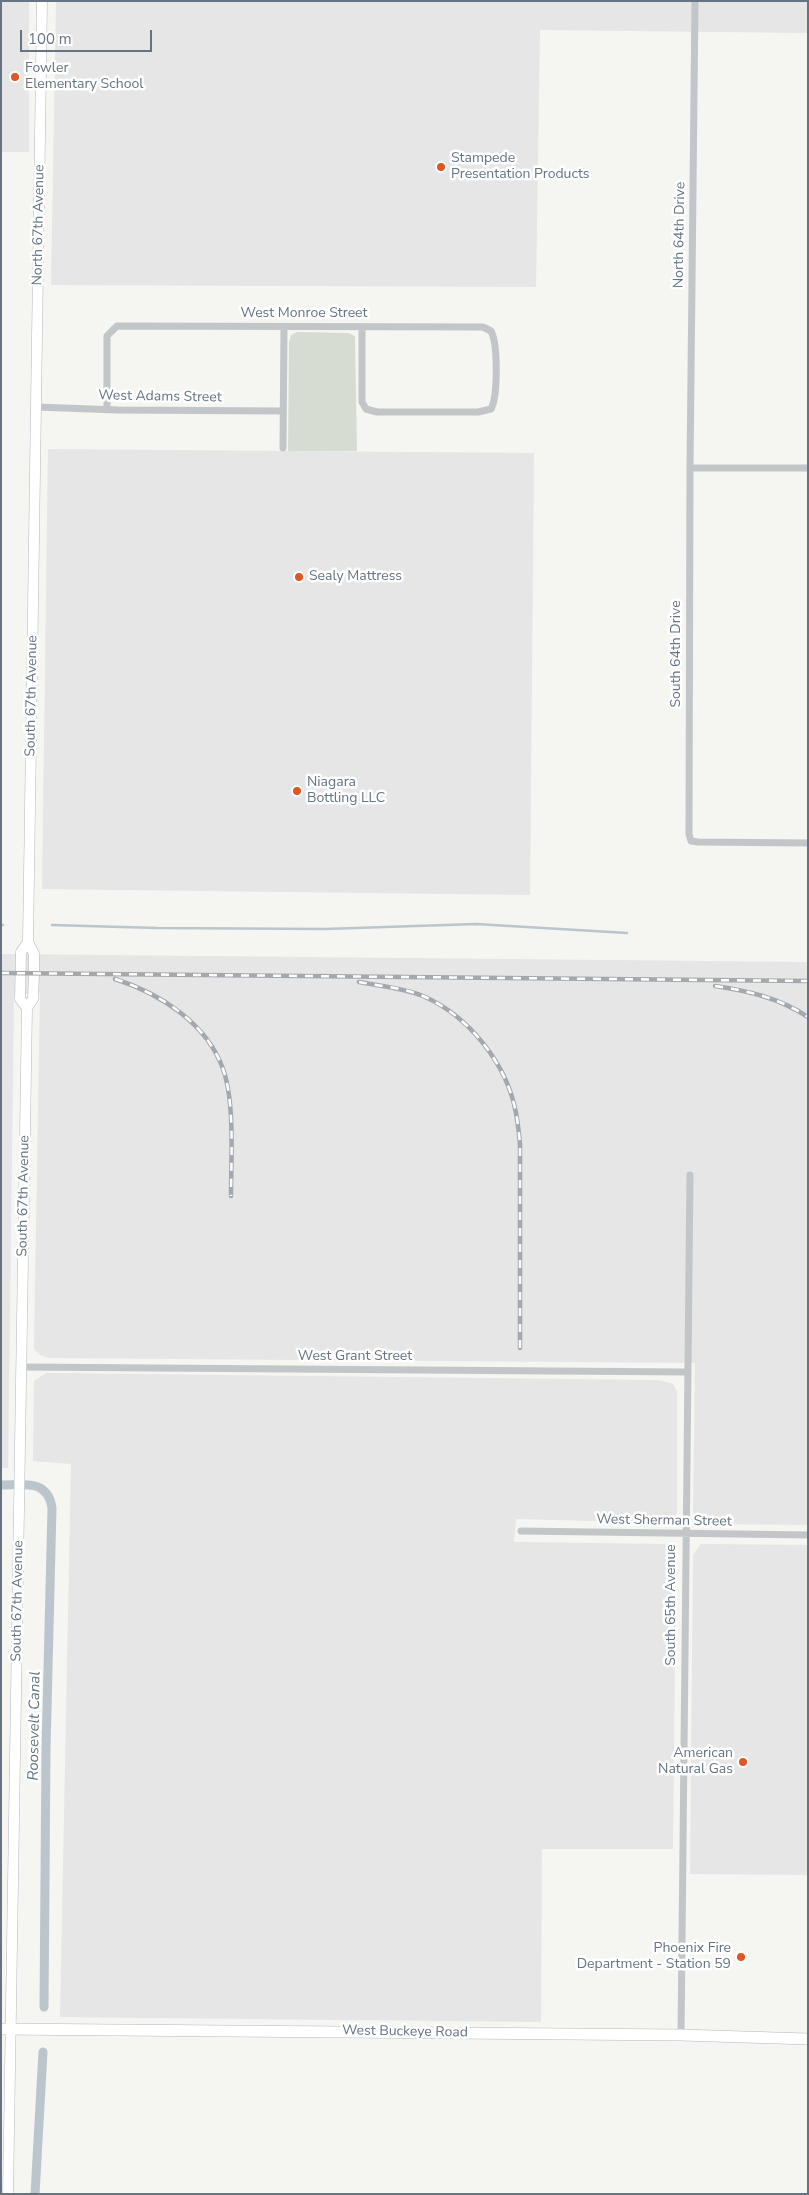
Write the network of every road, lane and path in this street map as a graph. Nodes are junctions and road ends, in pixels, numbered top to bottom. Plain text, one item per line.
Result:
1 (42, 1) edge
2 (695, 1) edge
3 (284, 327) junction
4 (362, 327) junction
5 (36, 407) junction
6 (107, 410) junction
7 (283, 411) junction
8 (284, 448) dead end
9 (36, 450) joint
10 (690, 468) junction
11 (808, 468) edge
12 (808, 842) edge
13 (690, 1175) dead end
14 (22, 1367) junction
15 (687, 1372) junction
16 (521, 1531) dead end
17 (684, 1534) junction
18 (808, 1535) edge
19 (5, 2029) edge
20 (681, 2035) junction
21 (808, 2040) edge
22 (8, 2194) edge

1 - 5 main road, North 67th Avenue
2 - 10 street, North 64th Drive
3 - 4 street, West Monroe Street
3 - 6 street, West Monroe Street
3 - 7 street
4 - 4 street, West Monroe Street
5 - 6 street, West Adams Street
5 - 9 main road, North 67th Avenue
6 - 7 street, West Adams Street
7 - 8 street
9 - 14 main road, South 67th Avenue
10 - 11 street
10 - 12 street, South 64th Drive
13 - 15 street, South 65th Avenue
14 - 15 street, West Grant Street
14 - 19 main road, South 67th Avenue
15 - 17 street, South 65th Avenue
16 - 17 street, West Sherman Street
17 - 18 street, West Sherman Street
17 - 20 street, South 65th Avenue
19 - 20 main road, West Buckeye Road
19 - 22 main road, South 67th Avenue
20 - 21 main road, West Buckeye Road

